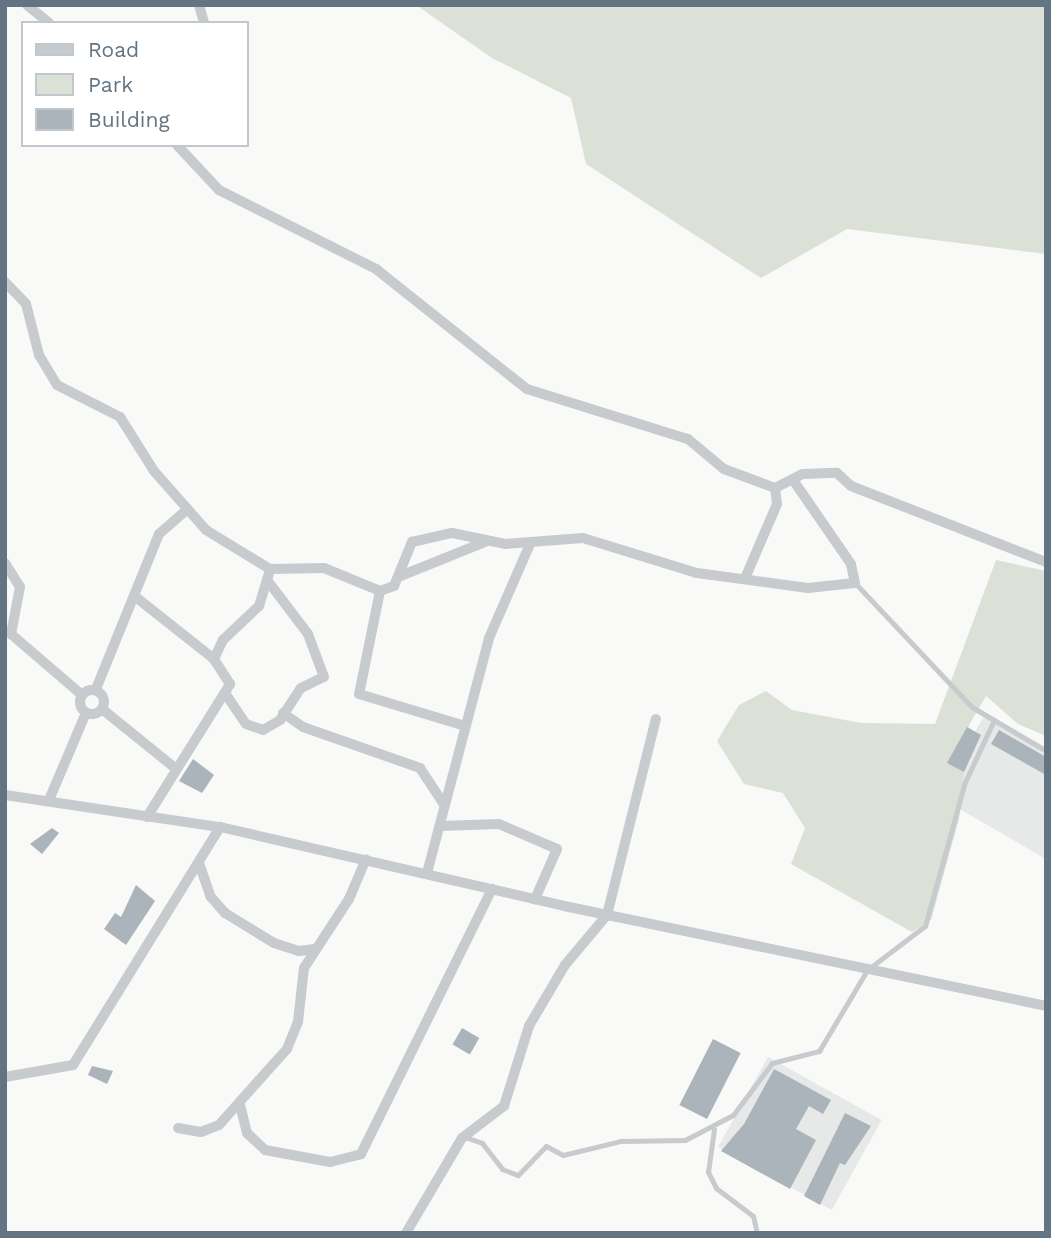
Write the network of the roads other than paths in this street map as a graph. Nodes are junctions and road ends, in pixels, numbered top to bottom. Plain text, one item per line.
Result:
1 (27, 5) edge
2 (47, 21) edge
3 (179, 147) edge
4 (5, 282) edge
5 (793, 480) junction
6 (775, 488) junction
7 (188, 509) junction
8 (490, 540) junction
9 (531, 542) junction
10 (1046, 562) edge
11 (5, 563) edge
12 (270, 569) junction
13 (746, 576) junction
14 (398, 577) junction
15 (267, 580) junction
16 (855, 583) junction
17 (380, 591) junction
18 (136, 598) junction
19 (215, 659) junction
20 (96, 690) junction
21 (225, 693) junction
22 (82, 695) junction
23 (102, 709) junction
24 (86, 713) junction
25 (283, 713) junction
26 (656, 719) dead end
27 (993, 720) junction
28 (465, 726) junction
29 (1046, 751) edge
30 (174, 767) junction
31 (5, 795) edge
32 (50, 800) junction
33 (443, 803) junction
34 (147, 817) junction
35 (440, 825) junction
36 (220, 827) junction
37 (366, 859) junction
38 (199, 863) junction
39 (427, 873) junction
40 (492, 889) junction
41 (535, 900) junction
42 (607, 915) junction
43 (315, 948) junction
44 (867, 970) junction
45 (1046, 1006) edge
46 (5, 1077) edge
47 (240, 1105) junction
48 (178, 1128) dead end
49 (714, 1129) junction
50 (462, 1139) junction
51 (758, 1231) edge
52 (406, 1233) edge

1 - 2 street
3 - 6 street
4 - 7 street
5 - 6 street
5 - 10 street
5 - 16 street
6 - 13 street
7 - 12 street
7 - 18 street
8 - 9 street
8 - 14 street
8 - 14 street
9 - 13 street
9 - 28 street
11 - 22 street
12 - 15 street
12 - 17 street
13 - 16 street
14 - 17 street
15 - 19 street
15 - 25 street
16 - 27 lane
17 - 28 street
18 - 19 street
18 - 20 street
19 - 21 street
20 - 22 street
20 - 23 street
21 - 25 street
21 - 30 street
22 - 24 street
23 - 24 street
23 - 30 street
24 - 32 street
25 - 33 street
26 - 42 street
27 - 29 lane
27 - 44 lane
28 - 33 street
30 - 34 street
31 - 32 street
32 - 34 street
33 - 35 street
34 - 36 street
35 - 39 street
35 - 41 street
36 - 37 street
36 - 38 street
37 - 39 street
37 - 43 street
38 - 43 street
38 - 46 street
39 - 40 street
40 - 41 street
40 - 47 street
41 - 42 street
42 - 44 street
42 - 50 street
43 - 47 street
44 - 45 street
44 - 49 lane
47 - 48 street
49 - 50 lane
49 - 51 lane
50 - 52 street

